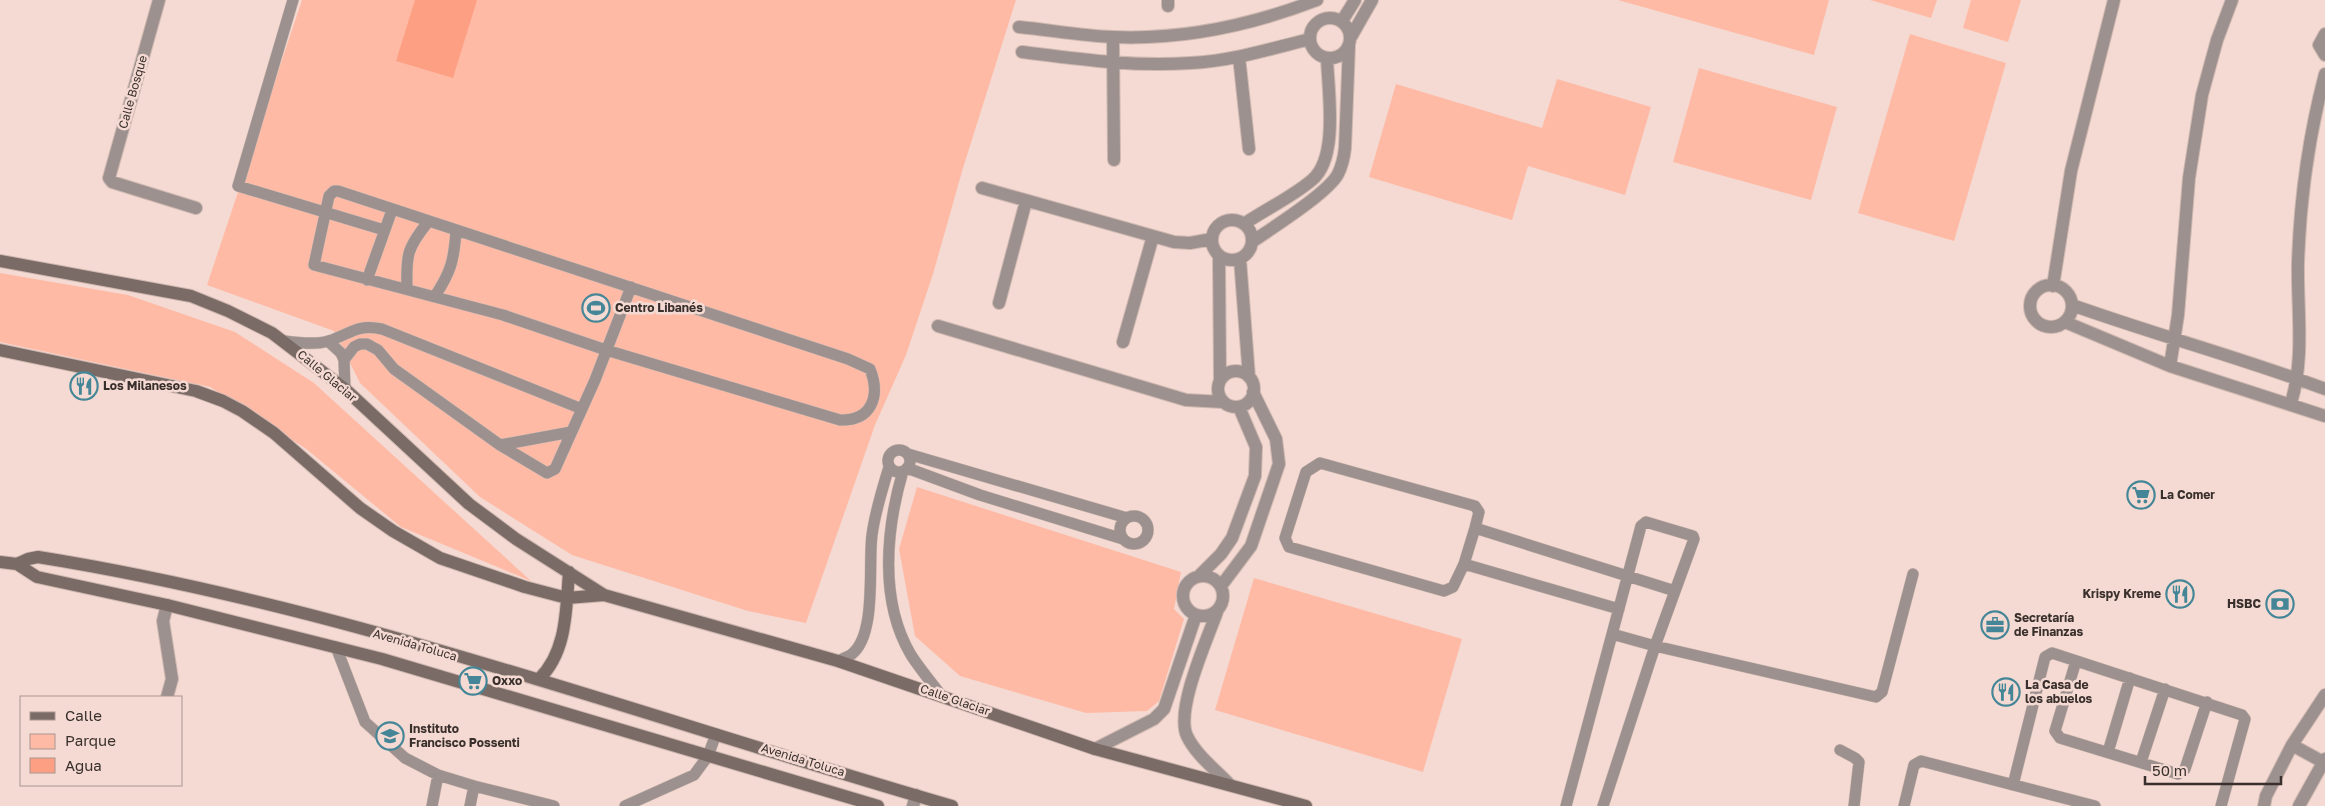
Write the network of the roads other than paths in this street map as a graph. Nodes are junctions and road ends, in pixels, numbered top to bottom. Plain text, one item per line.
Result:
1 (159, 0) edge
2 (294, 0) edge
3 (1317, 0) edge
4 (1355, 0) edge
5 (1372, 0) edge
6 (2114, 0) edge
7 (2232, 0) edge
8 (1342, 21) junction
9 (1019, 27) dead end
10 (2325, 34) edge
11 (1113, 37) junction
12 (1310, 39) junction
13 (1350, 41) junction
14 (1022, 52) dead end
15 (2325, 55) edge
16 (1239, 57) junction
17 (1327, 58) junction
18 (1115, 64) junction
19 (2325, 74) edge
20 (1249, 149) dead end
21 (1114, 160) dead end
22 (982, 188) dead end
23 (1026, 202) junction
24 (196, 208) dead end
25 (392, 210) junction
26 (326, 212) junction
27 (428, 222) junction
28 (1244, 224) junction
29 (384, 230) junction
30 (456, 231) junction
31 (1153, 236) junction
32 (1212, 239) junction
33 (1252, 242) junction
34 (1219, 255) junction
35 (1240, 259) junction
36 (0, 261) edge
37 (367, 280) junction
38 (2053, 286) junction
39 (631, 287) junction
40 (408, 288) junction
41 (435, 296) junction
42 (999, 303) dead end
43 (2072, 305) junction
44 (2065, 322) junction
45 (368, 326) junction
46 (938, 326) dead end
47 (2174, 340) junction
48 (285, 341) junction
49 (328, 341) junction
50 (1123, 342) dead end
51 (367, 344) junction
52 (0, 350) edge
53 (606, 350) junction
54 (344, 360) junction
55 (2170, 366) junction
56 (1249, 376) junction
57 (2298, 379) junction
58 (1220, 380) junction
59 (345, 389) junction
60 (2325, 389) edge
61 (1253, 392) junction
62 (1223, 402) junction
63 (2291, 403) junction
64 (1239, 407) junction
65 (582, 409) junction
66 (2325, 416) edge
67 (571, 432) junction
68 (500, 445) junction
69 (908, 454) junction
70 (889, 467) junction
71 (954, 467) junction
72 (905, 470) junction
73 (986, 477) junction
74 (947, 484) junction
75 (980, 495) junction
76 (1065, 500) junction
77 (1127, 518) junction
78 (1058, 519) junction
79 (1475, 528) junction
80 (1123, 539) junction
81 (0, 562) edge
82 (17, 564) junction
83 (1464, 564) junction
84 (569, 572) junction
85 (1914, 574) dead end
86 (1199, 576) junction
87 (1627, 576) junction
88 (1221, 586) junction
89 (1675, 590) junction
90 (891, 593) junction
91 (604, 595) junction
92 (870, 597) junction
93 (567, 598) junction
94 (167, 605) junction
95 (1619, 609) junction
96 (1217, 612) junction
97 (1196, 615) junction
98 (1612, 634) junction
99 (1655, 646) junction
100 (336, 647) junction
101 (838, 661) junction
102 (2076, 661) junction
103 (2130, 678) junction
104 (539, 680) junction
105 (2165, 689) junction
106 (941, 695) junction
107 (2325, 695) edge
108 (168, 696) edge
109 (2207, 702) junction
110 (716, 734) junction
111 (2292, 745) junction
112 (1095, 749) junction
113 (1840, 750) dead end
114 (2108, 752) junction
115 (708, 756) junction
116 (2324, 761) edge
117 (2141, 762) junction
118 (438, 775) junction
119 (1230, 785) junction
120 (2013, 785) junction
121 (474, 786) junction
122 (914, 801) edge
123 (932, 803) edge
124 (432, 806) edge
125 (470, 806) edge
126 (554, 806) edge
127 (625, 806) edge
128 (878, 806) edge
129 (952, 806) edge
130 (1306, 806) edge
131 (1566, 806) edge
132 (1603, 806) edge
133 (1854, 806) edge
134 (1904, 806) edge
135 (2095, 806) edge
136 (2221, 806) edge
137 (2264, 806) edge
138 (2299, 806) edge

1 - 24 street, Calle Bosque
2 - 26 lane
3 - 11 street
4 - 8 street
5 - 13 street
6 - 38 street
7 - 47 street
8 - 12 street
8 - 13 street
9 - 11 street
10 - 15 street
11 - 18 street
12 - 16 street
12 - 17 street
13 - 17 street
13 - 33 street
14 - 18 street
16 - 18 street
16 - 20 street
17 - 28 street
18 - 21 street
19 - 57 street
22 - 23 street
23 - 31 street
23 - 42 street
25 - 26 lane
25 - 27 lane
25 - 29 lane
26 - 29 lane
26 - 37 lane
27 - 30 lane
27 - 40 lane
28 - 32 street
28 - 33 street
29 - 37 lane
30 - 39 lane
30 - 41 lane
31 - 32 street
31 - 50 street
32 - 34 street
33 - 35 street
34 - 35 street
34 - 58 street
35 - 56 street
36 - 48 street, Calle Glaciar
37 - 40 lane
38 - 43 street
38 - 44 street
39 - 53 lane
39 - 53 lane
40 - 41 lane
41 - 53 lane
43 - 44 street
43 - 47 street
44 - 55 street
45 - 49 lane
45 - 51 lane
45 - 65 lane
46 - 62 street
47 - 55 street
47 - 57 street
48 - 49 lane
48 - 59 street, Calle Glaciar
49 - 54 lane
51 - 54 lane
51 - 68 lane
52 - 93 street, Calle Glaciar
53 - 65 lane
54 - 59 lane
55 - 63 street
56 - 58 street
56 - 61 street
57 - 60 street
57 - 63 street
58 - 62 street
59 - 84 street, Calle Glaciar
61 - 64 street
61 - 88 street
62 - 64 street
63 - 66 street
64 - 86 street
65 - 67 lane
67 - 68 lane
67 - 68 lane
69 - 70 lane
69 - 71 lane
69 - 72 lane
70 - 72 lane
70 - 92 lane
71 - 73 lane
71 - 74 lane
72 - 74 lane
72 - 90 lane
73 - 75 lane
73 - 76 lane
74 - 75 lane
75 - 78 lane
76 - 77 lane
76 - 78 lane
77 - 80 lane
77 - 80 lane
78 - 80 lane
79 - 83 lane
79 - 83 lane
79 - 87 lane
81 - 82 street, Avenida Toluca
82 - 94 street, Avenida Toluca
82 - 104 street, Avenida Toluca
83 - 95 lane
84 - 91 street, Calle Glaciar
84 - 93 street
85 - 99 lane
86 - 88 street
86 - 97 street
87 - 89 lane
87 - 89 lane
87 - 95 lane
88 - 96 street
89 - 99 lane
90 - 92 lane
90 - 106 lane
91 - 93 street, Calle Glaciar
91 - 101 street, Calle Glaciar
92 - 101 lane
93 - 104 street
94 - 100 street, Avenida Toluca
94 - 108 street
95 - 98 lane
96 - 97 street
96 - 119 street
97 - 112 street
98 - 99 lane
98 - 131 lane
99 - 132 lane
100 - 115 street, Avenida Toluca
100 - 118 lane
101 - 106 street, Calle Glaciar
102 - 103 lane
102 - 114 lane
102 - 120 lane
103 - 105 lane
103 - 114 lane
104 - 110 street, Avenida Toluca
105 - 109 lane
105 - 117 lane
106 - 112 street, Calle Glaciar
107 - 111 street
109 - 117 lane
109 - 136 lane
110 - 115 lane
110 - 122 street, Avenida Toluca
111 - 116 street
111 - 137 street
112 - 119 street, Calle Glaciar
113 - 133 lane
114 - 117 lane
115 - 127 lane
115 - 128 street, Avenida Toluca
116 - 138 street
118 - 121 lane
118 - 124 lane
119 - 130 street, Calle Glaciar
120 - 134 lane
120 - 135 lane
121 - 125 lane
121 - 126 lane
122 - 123 street, Avenida Toluca
123 - 129 street, Avenida Toluca

